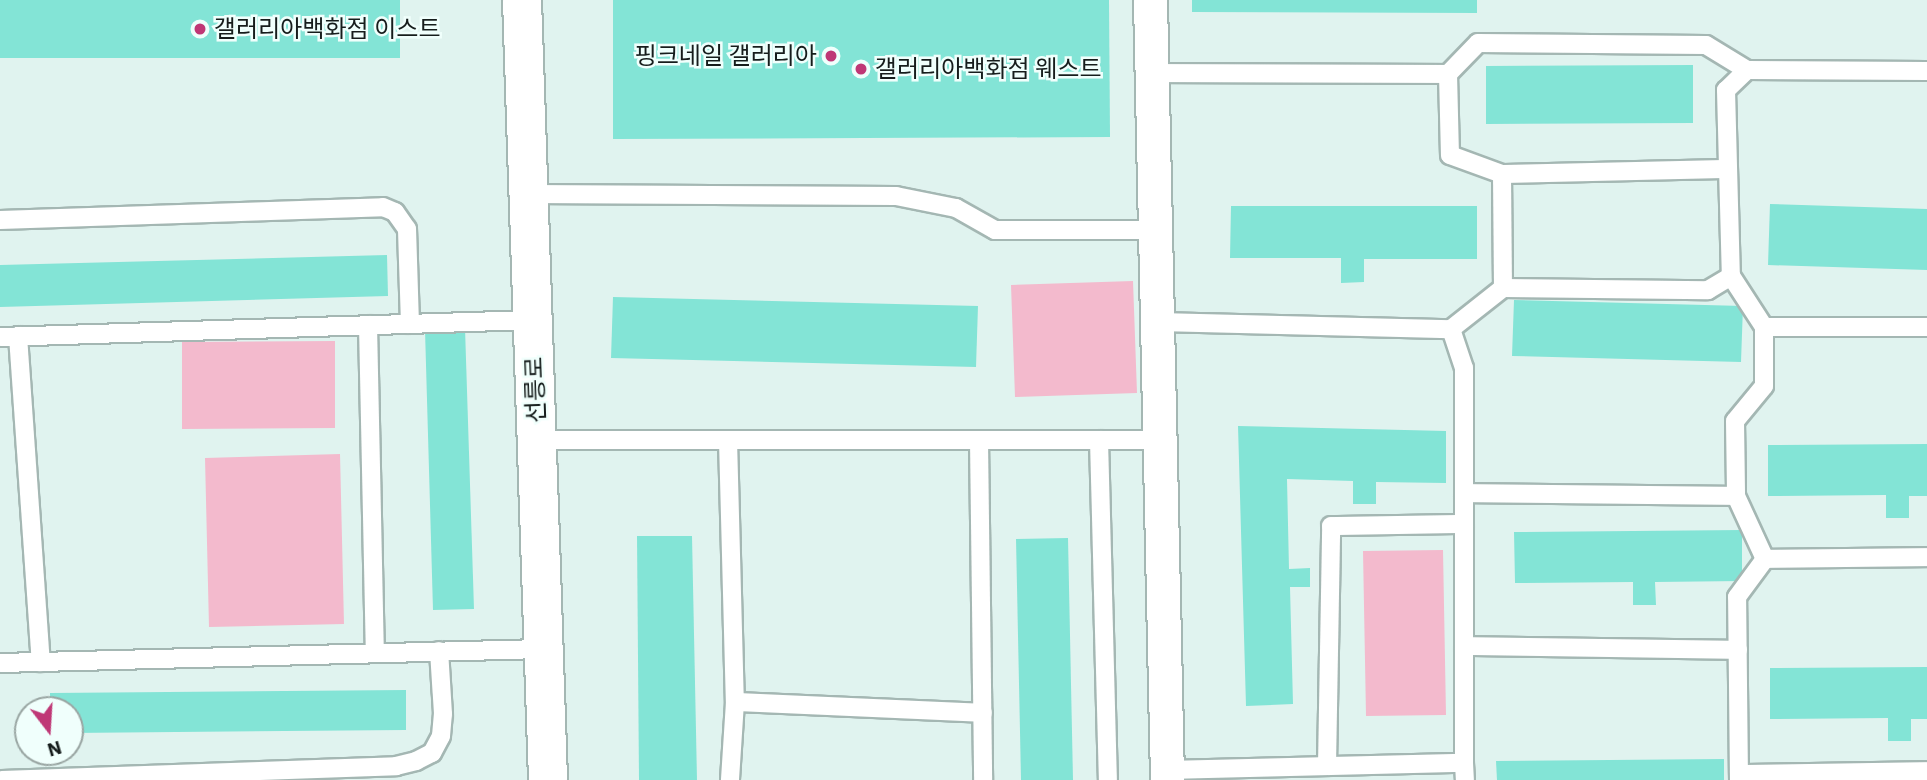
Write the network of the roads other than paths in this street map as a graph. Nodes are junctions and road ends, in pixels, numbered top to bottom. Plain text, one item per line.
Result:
1 (522, 0) edge
2 (1150, 0) edge
3 (1747, 70) junction
4 (1927, 71) edge
5 (1151, 73) junction
6 (1448, 74) junction
7 (1726, 169) junction
8 (1502, 174) junction
9 (528, 194) junction
10 (0, 219) edge
11 (1157, 230) junction
12 (1731, 276) junction
13 (1503, 288) junction
14 (533, 320) junction
15 (1159, 322) junction
16 (410, 324) junction
17 (368, 325) junction
18 (1764, 327) junction
19 (1927, 327) edge
20 (1451, 329) junction
21 (9, 336) edge
22 (537, 440) junction
23 (728, 440) junction
24 (979, 440) junction
25 (1099, 440) junction
26 (1161, 440) junction
27 (1464, 493) junction
28 (1736, 496) junction
29 (1464, 524) junction
30 (1927, 557) edge
31 (1765, 559) junction
32 (1464, 646) junction
33 (543, 649) junction
34 (1738, 650) junction
35 (439, 651) junction
36 (375, 653) junction
37 (41, 662) junction
38 (0, 663) edge
39 (735, 702) junction
40 (983, 713) junction
41 (1327, 766) junction
42 (1464, 771) edge
43 (1927, 771) edge
44 (1167, 775) edge
45 (1739, 777) edge
46 (2, 780) edge
47 (548, 780) edge
48 (730, 780) edge
49 (983, 780) edge
50 (1108, 780) edge

1 - 9 main road, 선릉로
2 - 5 street
3 - 4 lane
3 - 6 lane
3 - 7 lane
5 - 6 lane
5 - 11 street
6 - 8 lane
7 - 8 lane
7 - 12 lane
8 - 13 lane
9 - 11 lane
9 - 14 main road, 선릉로
10 - 16 lane
11 - 15 street
12 - 13 lane
12 - 18 lane
13 - 20 lane
14 - 16 lane
14 - 22 main road, 선릉로
15 - 20 lane
15 - 26 street
16 - 17 lane
17 - 21 lane
17 - 36 lane
18 - 19 lane
18 - 28 lane
20 - 27 lane
21 - 37 lane
22 - 23 lane
22 - 33 main road, 선릉로
23 - 24 lane
23 - 39 lane
24 - 25 lane
24 - 40 lane
25 - 26 lane
25 - 50 lane
26 - 44 street
27 - 28 lane
27 - 29 lane
28 - 31 lane
29 - 32 lane
29 - 41 lane
30 - 31 lane
31 - 34 lane
32 - 34 lane
32 - 42 lane
33 - 35 lane
33 - 47 main road, 선릉로
34 - 45 lane
35 - 36 lane
35 - 46 lane
36 - 37 lane
37 - 38 lane
39 - 40 lane
39 - 48 lane
40 - 49 lane
41 - 42 lane
41 - 44 lane
43 - 45 lane

